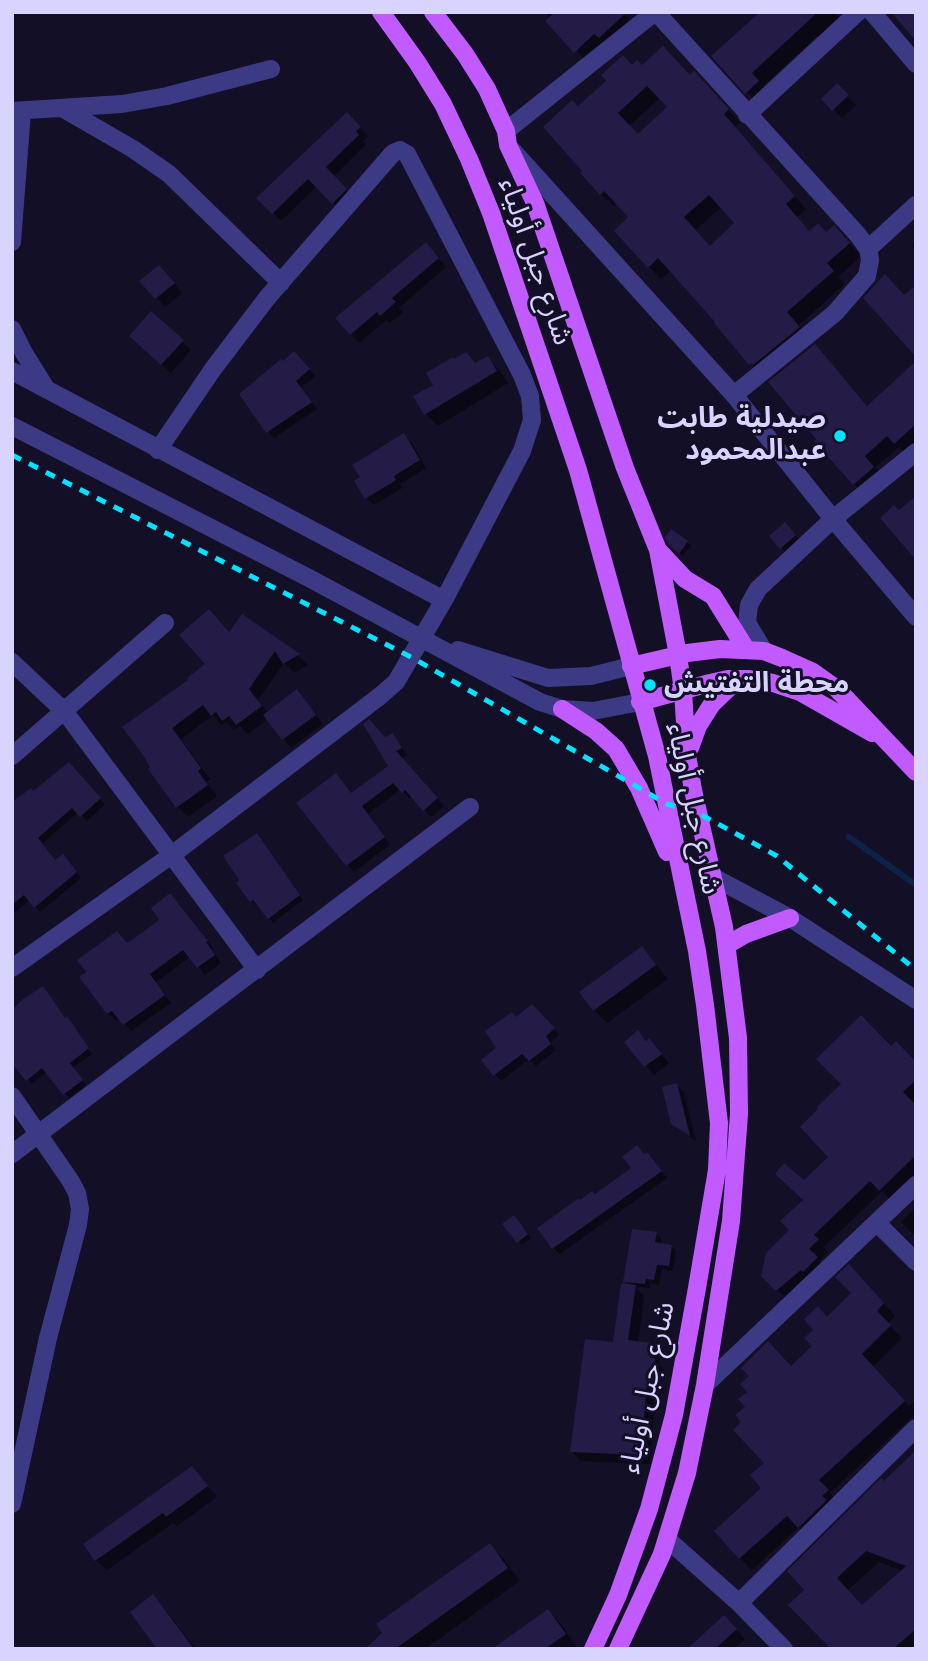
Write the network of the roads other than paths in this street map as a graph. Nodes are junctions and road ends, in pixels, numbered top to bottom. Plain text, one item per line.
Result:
1 (381, 12) edge
2 (433, 12) edge
3 (656, 12) edge
4 (858, 12) edge
5 (872, 12) edge
6 (916, 64) edge
7 (271, 69) dead end
8 (62, 108) junction
9 (17, 111) edge
10 (747, 115) junction
11 (507, 138) junction
12 (916, 205) edge
13 (12, 242) edge
14 (867, 249) junction
15 (281, 282) junction
16 (12, 329) edge
17 (12, 371) edge
18 (48, 391) junction
19 (734, 395) junction
20 (12, 426) edge
21 (158, 450) junction
22 (916, 452) edge
23 (833, 519) junction
24 (658, 550) junction
25 (444, 600) junction
26 (916, 617) edge
27 (165, 623) dead end
28 (427, 641) junction
29 (755, 650) junction
30 (678, 655) junction
31 (12, 662) edge
32 (631, 666) junction
33 (748, 679) junction
34 (683, 691) junction
35 (640, 702) junction
36 (562, 709) junction
37 (65, 712) junction
38 (884, 740) junction
39 (687, 755) junction
40 (12, 756) edge
41 (916, 772) edge
42 (470, 807) dead end
43 (173, 854) junction
44 (713, 877) junction
45 (686, 903) junction
46 (790, 918) junction
47 (727, 945) junction
48 (12, 968) edge
49 (257, 970) junction
50 (916, 1000) edge
51 (12, 1096) edge
52 (39, 1134) junction
53 (12, 1154) edge
54 (916, 1185) edge
55 (877, 1223) junction
56 (916, 1262) edge
57 (705, 1385) junction
58 (916, 1428) edge
59 (12, 1504) edge
60 (667, 1538) junction
61 (739, 1603) junction
62 (593, 1649) edge
63 (618, 1649) edge
64 (784, 1649) edge

1 - 32 main road, شارع جبل أولياء
2 - 11 main road, شارع جبل أولياء
3 - 10 street
3 - 11 street
4 - 10 street
5 - 6 street
7 - 8 street
8 - 9 street
8 - 15 street
9 - 13 street
10 - 14 street
11 - 19 street
11 - 24 main road, شارع جبل أولياء
12 - 14 street
14 - 19 street
15 - 21 street
15 - 25 street
16 - 18 street
17 - 18 street
18 - 21 street
19 - 23 street
20 - 28 street
21 - 25 street
22 - 23 street
23 - 26 street
23 - 29 street
24 - 29 main road
24 - 30 main road, شارع جبل أولياء
25 - 28 street
27 - 37 street
28 - 32 street
28 - 36 street
28 - 43 street
29 - 30 main road
29 - 38 main road
30 - 32 main road
30 - 34 main road, شارع جبل أولياء
31 - 37 street
32 - 35 main road, شارع جبل أولياء
33 - 34 main road
33 - 38 main road
33 - 39 main road
34 - 35 main road
34 - 39 main road, شارع جبل أولياء
35 - 36 street
35 - 45 main road, شارع جبل أولياء
36 - 45 main road
37 - 40 street
37 - 43 street
38 - 41 main road
39 - 44 main road, شارع جبل أولياء
42 - 49 street
43 - 48 street
43 - 49 street
44 - 46 street
44 - 47 main road, شارع جبل أولياء
45 - 62 main road, شارع جبل أولياء
46 - 47 main road
46 - 50 street
47 - 57 main road, شارع جبل أولياء
49 - 52 street
51 - 52 street
52 - 53 street
52 - 59 street
54 - 55 street
55 - 56 street
55 - 57 street
57 - 60 main road, شارع جبل أولياء
58 - 61 street
60 - 61 street
60 - 63 main road, شارع جبل أولياء
61 - 64 street

